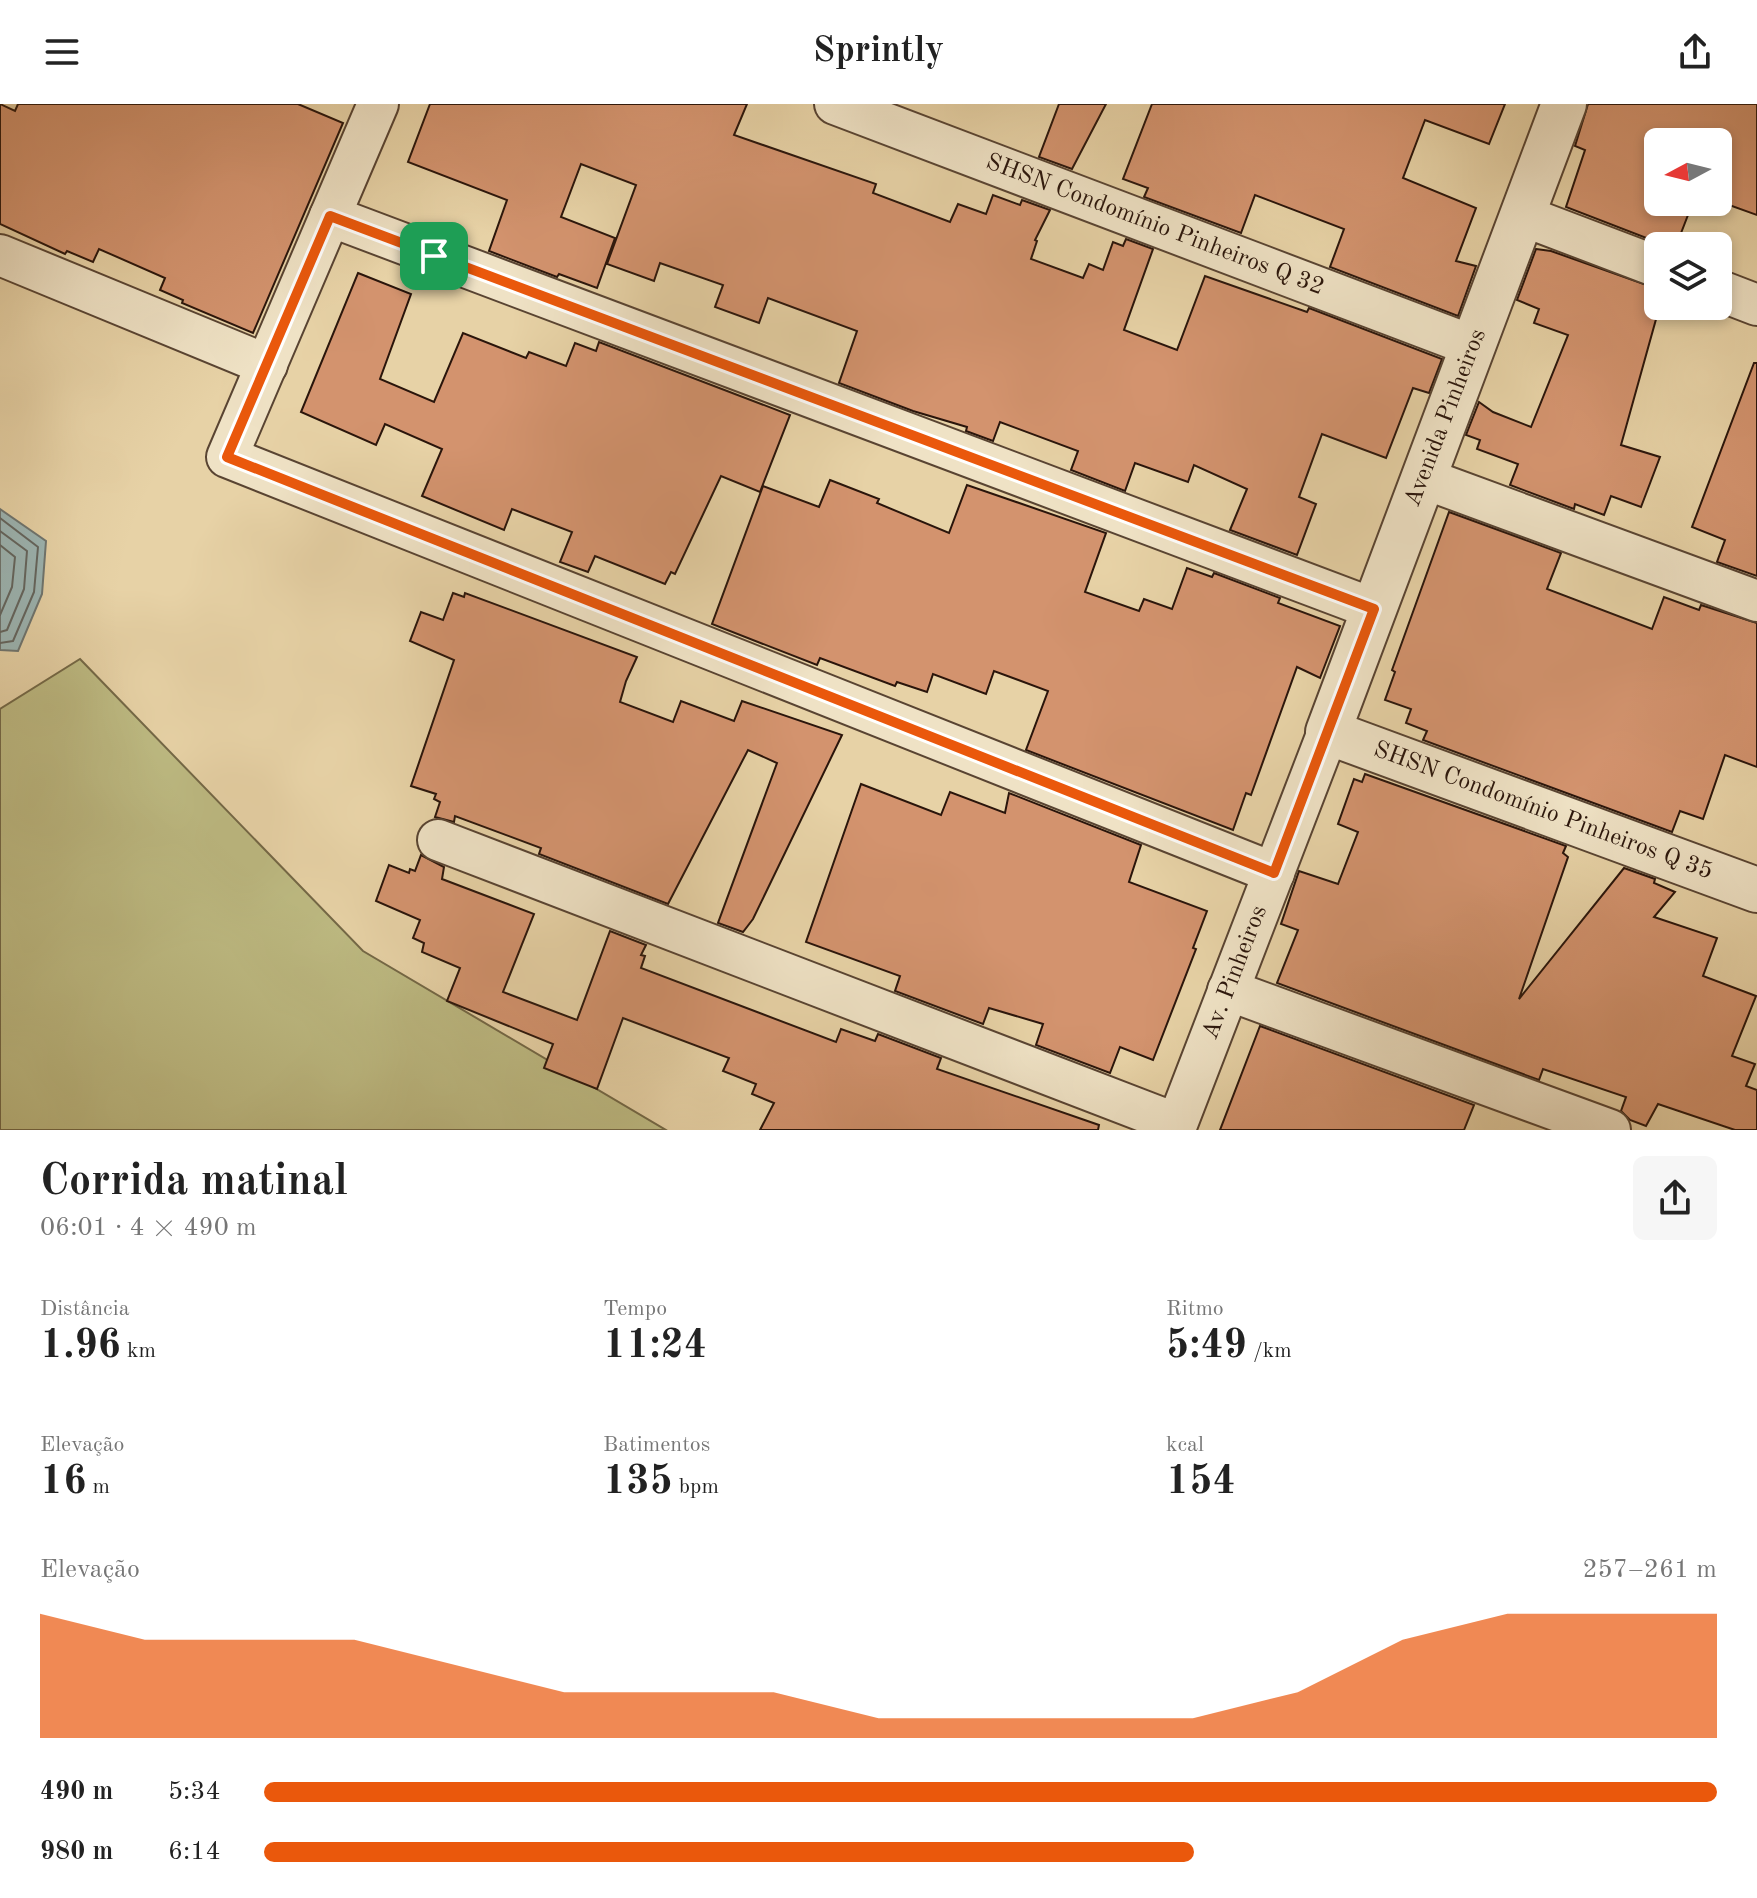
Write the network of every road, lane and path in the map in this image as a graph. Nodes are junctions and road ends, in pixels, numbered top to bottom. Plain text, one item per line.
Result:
1 (835, 104) edge
2 (1564, 104) edge
3 (376, 105) edge
4 (1521, 215) junction
5 (330, 216) junction
6 (0, 255) edge
7 (1644, 262) edge
8 (1732, 295) edge
9 (1757, 305) edge
10 (1473, 346) junction
11 (267, 365) junction
12 (1423, 478) junction
13 (1757, 601) edge
14 (1374, 609) junction
15 (1328, 732) junction
16 (438, 840) dead end
17 (1274, 873) junction
18 (1757, 890) edge
19 (1228, 990) junction
20 (1610, 1130) edge

1 - 10 street, SHSN Condomínio Pinheiros Q 32
2 - 4 street, Avenida Pinheiros
3 - 5 street
4 - 7 street
4 - 10 street, Avenida Pinheiros
5 - 11 street
5 - 14 street
6 - 11 street
8 - 9 street
10 - 12 street, Avenida Pinheiros
11 - 17 street
12 - 13 street
12 - 14 street, Avenida Pinheiros
14 - 15 street, Avenida Pinheiros
15 - 17 street, Av. Pinheiros
15 - 18 street, SHSN Condomínio Pinheiros Q 35
16 - 19 street, Av. Pinheiros
17 - 19 street, Av. Pinheiros
19 - 20 street

